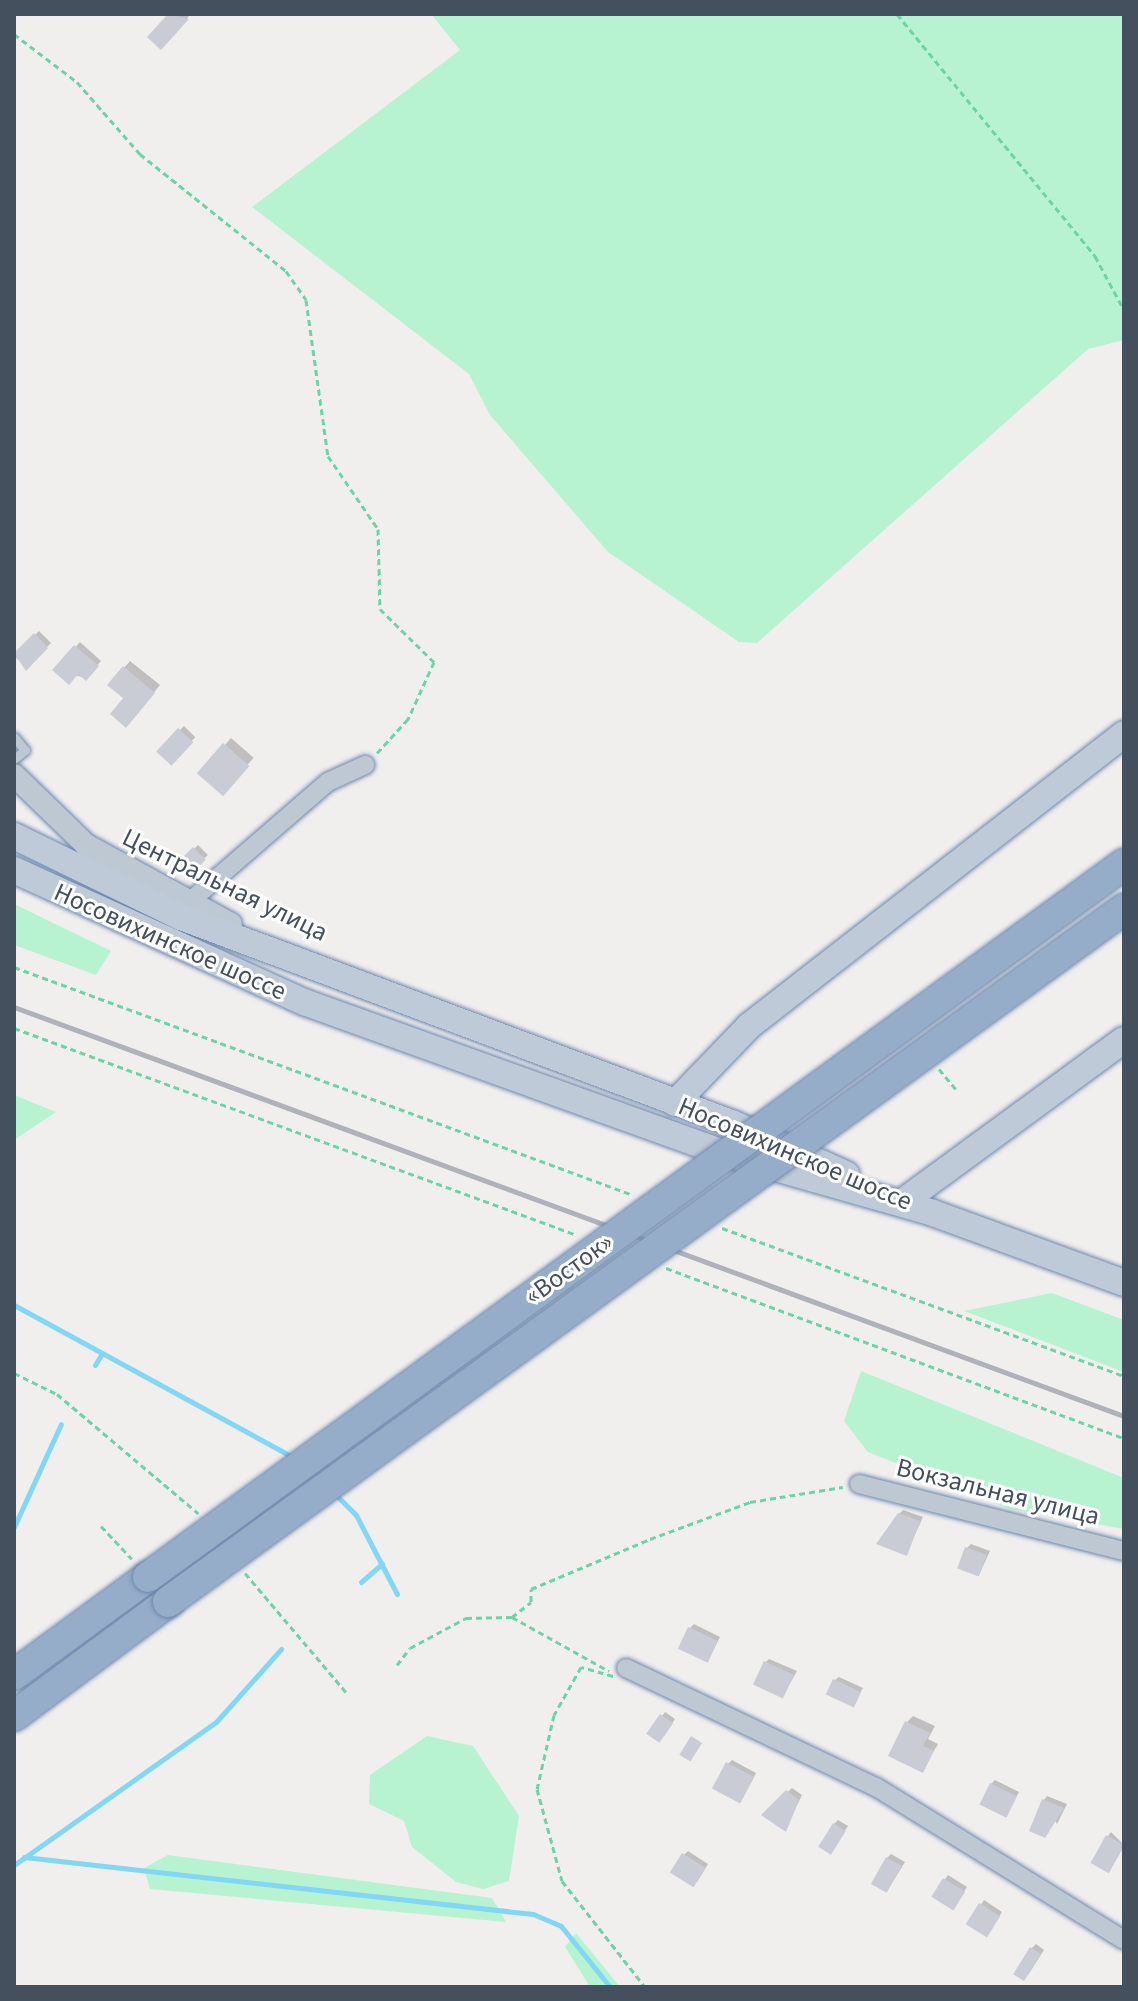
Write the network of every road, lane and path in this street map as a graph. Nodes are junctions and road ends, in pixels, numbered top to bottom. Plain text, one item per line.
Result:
1 (897, 14) edge
2 (14, 34) edge
3 (1124, 310) edge
4 (1124, 734) edge
5 (14, 737) edge
6 (14, 759) edge
7 (365, 765) joint
8 (14, 775) edge
9 (14, 836) edge
10 (1124, 864) edge
11 (14, 870) edge
12 (187, 904) junction
13 (1124, 909) edge
14 (14, 967) edge
15 (389, 995) junction
16 (14, 1028) edge
17 (1124, 1040) edge
18 (675, 1103) junction
19 (644, 1199) dead end
20 (903, 1202) junction
21 (719, 1227) dead end
22 (587, 1239) dead end
23 (662, 1267) dead end
24 (1124, 1283) edge
25 (1124, 1376) edge
26 (1124, 1438) edge
27 (859, 1484) joint
28 (101, 1526) dead end
29 (1124, 1551) edge
30 (148, 1577) junction
31 (512, 1617) junction
32 (397, 1665) dead end
33 (621, 1672) junction
34 (14, 1675) edge
35 (14, 1716) edge
36 (1124, 1940) edge
37 (645, 1987) edge

1 - 3 path
2 - 7 path
4 - 18 main road
5 - 6 lane
7 - 12 street
8 - 12 street, Центральная улица
9 - 15 main road, Носовихинское шоссе
10 - 30 highway, «Восток», bridge
11 - 20 main road, Носовихинское шоссе
12 - 15 street, Центральная улица
13 - 35 highway, «Восток», bridge
14 - 19 path
15 - 18 main road, Носовихинское шоссе
16 - 22 path
17 - 20 main road
18 - 20 main road, Носовихинское шоссе
20 - 24 main road, Носовихинское шоссе
21 - 25 path
23 - 26 path
27 - 29 street, Вокзальная улица
27 - 31 path
28 - 30 path
30 - 34 highway, «Восток»
31 - 32 path
31 - 33 path
33 - 36 street
33 - 37 path

